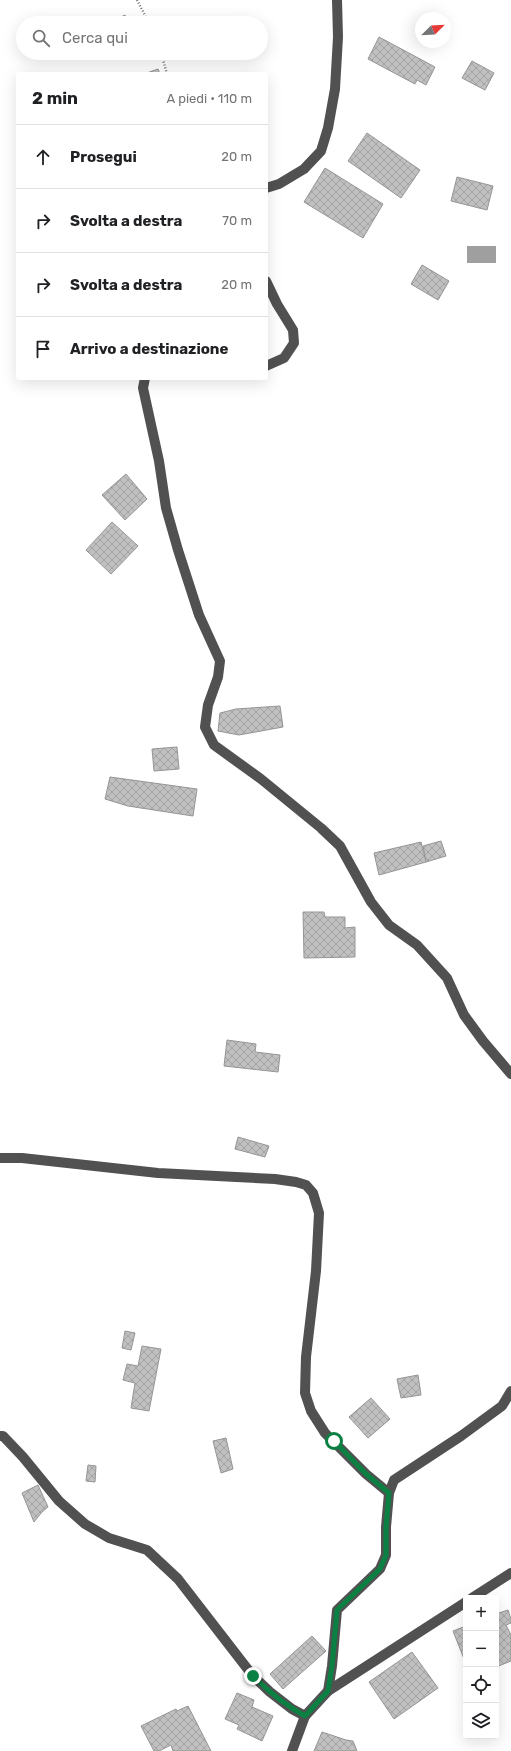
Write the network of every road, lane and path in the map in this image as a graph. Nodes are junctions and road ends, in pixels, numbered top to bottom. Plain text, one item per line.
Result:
1 (137, 0) edge
2 (337, 0) edge
3 (145, 16) edge
4 (163, 60) edge
5 (166, 72) edge
6 (268, 187) edge
7 (268, 285) edge
8 (268, 365) edge
9 (145, 380) edge
10 (511, 1074) edge
11 (0, 1158) edge
12 (511, 1391) edge
13 (0, 1436) edge
14 (389, 1493) junction
15 (511, 1573) edge
16 (477, 1595) edge
17 (463, 1604) edge
18 (328, 1691) junction
19 (305, 1716) junction
20 (292, 1751) edge

1 - 3 path
2 - 6 street
4 - 5 path
7 - 8 street
9 - 10 street
11 - 14 street
12 - 14 street
13 - 19 street
14 - 18 street
15 - 16 street
17 - 18 street
18 - 19 street
19 - 20 street

